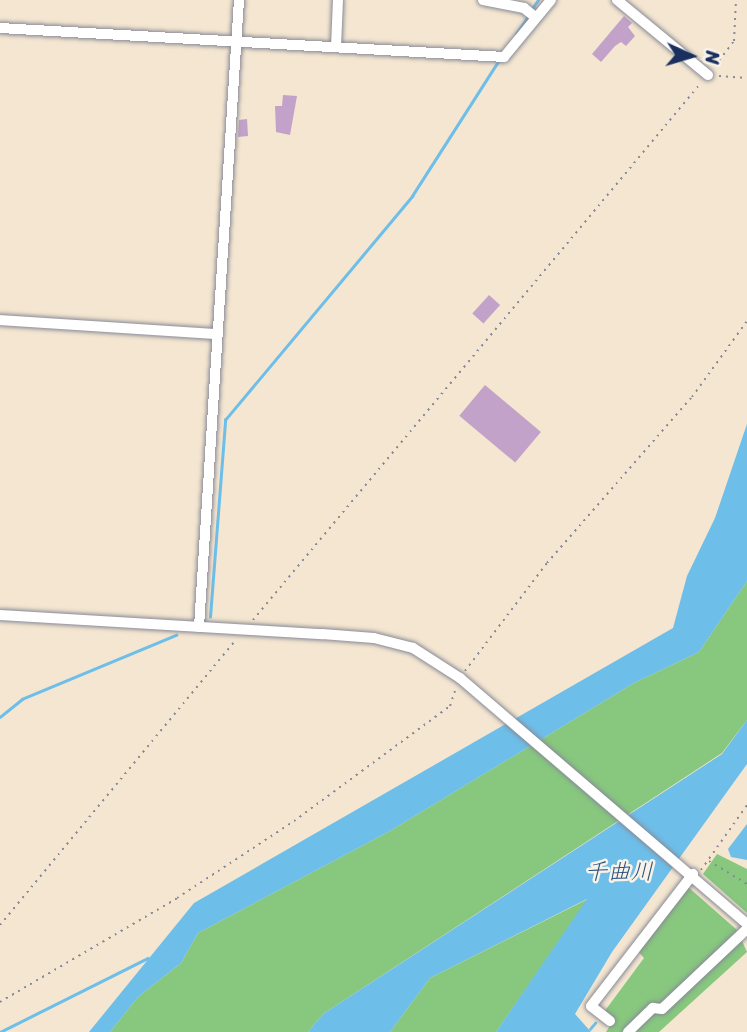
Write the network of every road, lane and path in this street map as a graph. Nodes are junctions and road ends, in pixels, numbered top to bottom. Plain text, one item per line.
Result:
1 (239, 0) edge
2 (338, 0) edge
3 (483, 0) edge
4 (551, 0) edge
5 (617, 0) edge
6 (736, 0) edge
7 (531, 13) junction
8 (0, 28) edge
9 (237, 42) junction
10 (336, 47) junction
11 (708, 75) junction
12 (747, 78) edge
13 (0, 320) edge
14 (747, 321) edge
15 (218, 334) junction
16 (0, 615) edge
17 (200, 627) junction
18 (245, 629) junction
19 (464, 682) junction
20 (747, 805) edge
21 (709, 861) junction
22 (693, 874) junction
23 (747, 884) edge
24 (747, 924) edge
25 (0, 925) edge
26 (747, 929) edge
27 (0, 1002) edge
28 (610, 1021) dead end
29 (628, 1032) edge

1 - 9 street
2 - 10 street
3 - 7 street
4 - 7 street
5 - 11 street
6 - 11 path
7 - 10 street
8 - 9 street
9 - 10 street
9 - 15 street
11 - 12 path
11 - 18 path
13 - 15 street
14 - 19 path
15 - 17 street
16 - 17 street
17 - 18 street
18 - 19 street
18 - 25 path
19 - 22 street
19 - 27 path
20 - 21 path
21 - 22 path
21 - 23 path
22 - 24 street
22 - 28 street
26 - 29 street

